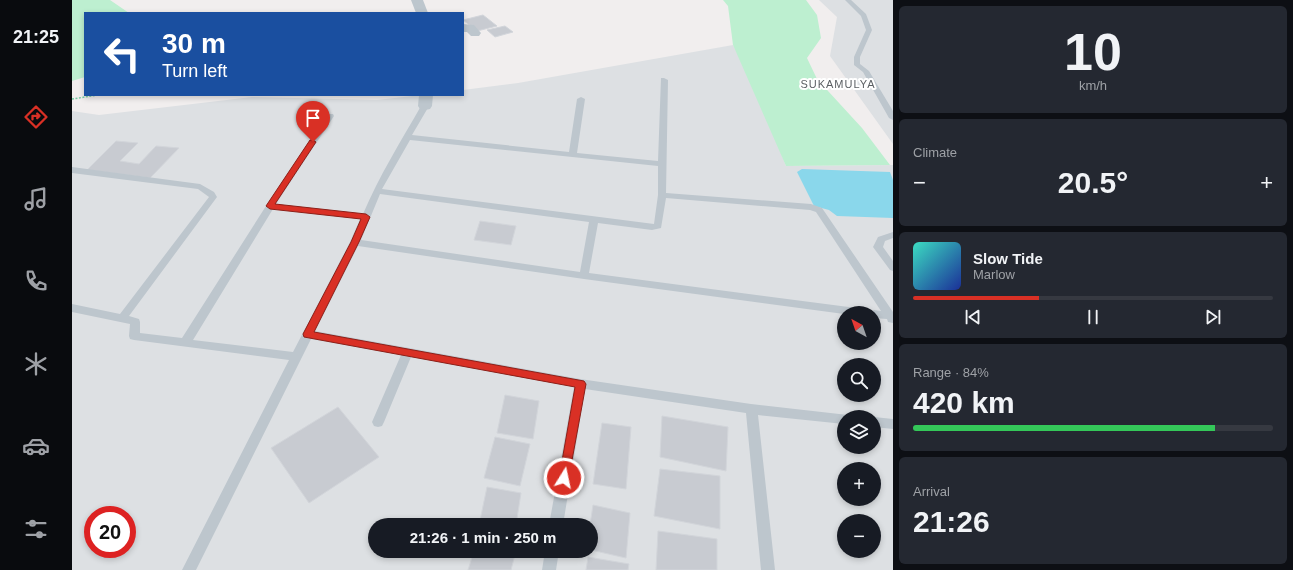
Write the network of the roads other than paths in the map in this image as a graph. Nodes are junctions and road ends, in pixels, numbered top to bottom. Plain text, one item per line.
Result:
1 (417, 0) edge
2 (848, 0) edge
3 (422, 12) edge
4 (464, 28) edge
5 (475, 33) dead end
6 (664, 80) dead end
7 (581, 99) dead end
8 (425, 100) edge
9 (330, 116) dead end
10 (893, 118) edge
11 (407, 137) junction
12 (573, 154) junction
13 (662, 164) junction
14 (72, 170) edge
15 (377, 191) junction
16 (662, 195) junction
17 (270, 206) junction
18 (366, 217) junction
19 (594, 219) junction
20 (893, 235) edge
21 (355, 242) junction
22 (893, 268) edge
23 (584, 276) junction
24 (72, 308) edge
25 (837, 309) edge
26 (881, 316) edge
27 (122, 318) junction
28 (891, 319) edge
29 (307, 334) junction
30 (186, 343) junction
31 (408, 352) junction
32 (296, 357) junction
33 (580, 384) junction
34 (751, 409) junction
35 (837, 418) edge
36 (378, 422) dead end
37 (881, 423) edge
38 (893, 424) edge
39 (557, 518) edge
40 (551, 558) edge
41 (189, 570) edge
42 (549, 570) edge
43 (768, 570) edge

1 - 3 street
2 - 10 lane
4 - 5 street
6 - 13 lane
7 - 12 lane
8 - 11 lane
9 - 17 lane
11 - 12 lane
11 - 15 lane
12 - 13 lane
13 - 16 lane
14 - 27 lane
15 - 18 lane
15 - 19 lane
16 - 19 lane
16 - 28 lane
17 - 18 lane
17 - 30 lane
18 - 21 lane
19 - 23 lane
20 - 22 lane
21 - 23 lane
21 - 29 lane
23 - 25 lane
24 - 27 lane
26 - 28 lane
27 - 30 lane
29 - 31 lane
29 - 32 lane
30 - 32 lane
31 - 33 lane
31 - 36 lane
32 - 41 lane
33 - 34 lane
33 - 39 lane
34 - 35 lane
34 - 43 lane
37 - 38 lane
40 - 42 lane

